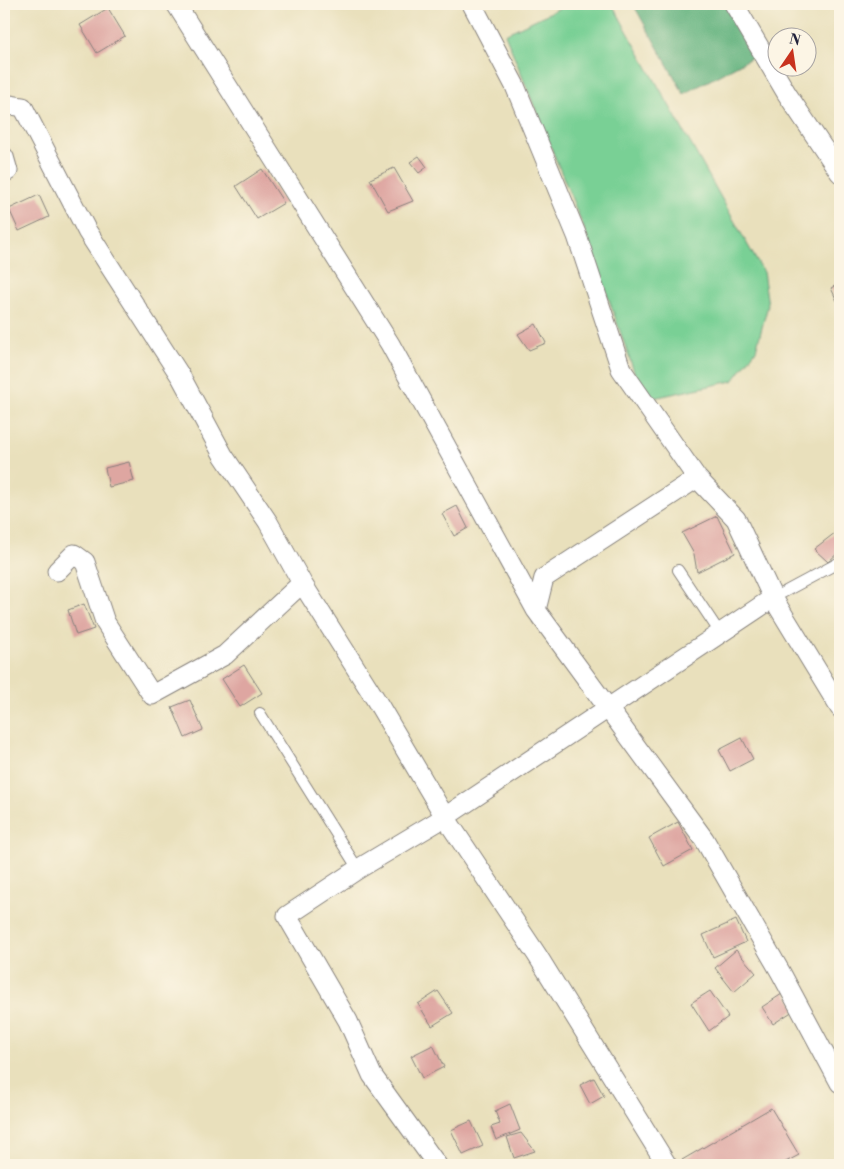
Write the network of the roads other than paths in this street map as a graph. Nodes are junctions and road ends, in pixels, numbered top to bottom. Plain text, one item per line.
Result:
1 (176, 4) edge
2 (472, 4) edge
3 (734, 4) edge
4 (4, 109) edge
5 (840, 173) edge
6 (697, 478) junction
7 (840, 562) edge
8 (678, 570) dead end
9 (56, 571) dead end
10 (302, 583) junction
11 (773, 598) junction
12 (536, 610) junction
13 (720, 633) junction
14 (608, 708) junction
15 (840, 708) edge
16 (260, 713) dead end
17 (445, 817) junction
18 (358, 869) junction
19 (834, 1059) edge
20 (840, 1082) edge
21 (437, 1165) edge
22 (667, 1165) edge

1 - 12 street
2 - 6 street
3 - 5 street
4 - 10 street
6 - 11 street
6 - 12 street
7 - 11 lane
8 - 13 lane
9 - 10 street
10 - 17 street
11 - 13 street
11 - 15 street
12 - 14 street
13 - 14 street
14 - 17 street
14 - 19 street
16 - 18 lane
17 - 18 street
17 - 22 street
18 - 21 street
19 - 20 street

